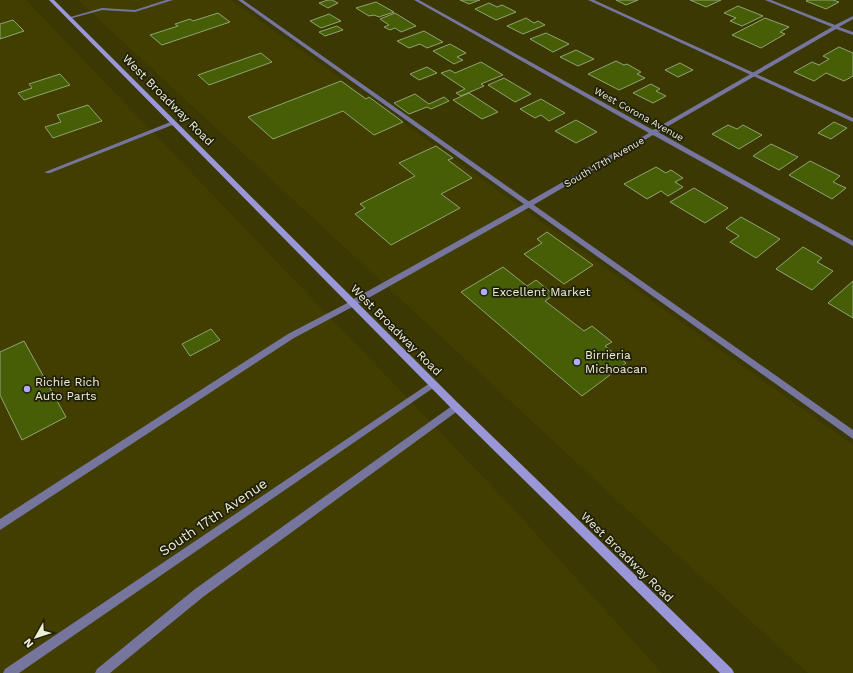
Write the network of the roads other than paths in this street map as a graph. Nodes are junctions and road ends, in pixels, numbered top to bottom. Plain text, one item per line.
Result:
1 (51, 0) edge
2 (171, 0) edge
3 (240, 0) edge
4 (416, 0) edge
5 (590, 0) edge
6 (767, 0) edge
7 (853, 17) edge
8 (69, 18) junction
9 (836, 27) junction
10 (853, 34) edge
11 (754, 75) junction
12 (853, 120) edge
13 (173, 123) junction
14 (654, 133) junction
15 (48, 172) dead end
16 (528, 205) junction
17 (853, 244) edge
18 (353, 304) junction
19 (433, 384) junction
20 (456, 407) junction
21 (853, 435) edge
22 (0, 525) edge
23 (9, 673) edge
24 (101, 673) edge
25 (728, 673) edge

1 - 8 main road, West Broadway Road
2 - 8 street
3 - 16 street
4 - 14 street, West Corona Avenue
5 - 11 street
6 - 9 street
7 - 9 street, South 17th Avenue
8 - 13 main road, West Broadway Road
9 - 10 street
9 - 11 street, South 17th Avenue
11 - 12 street
11 - 14 street, South 17th Avenue
13 - 15 street
13 - 18 main road, West Broadway Road
14 - 16 street, South 17th Avenue
14 - 17 street, West Corona Avenue
16 - 18 street, South 17th Avenue
16 - 21 street
18 - 19 main road, West Broadway Road
18 - 22 street, South 17th Avenue
19 - 20 main road, West Broadway Road
19 - 23 street, South 17th Avenue
20 - 24 street
20 - 25 main road, West Broadway Road

